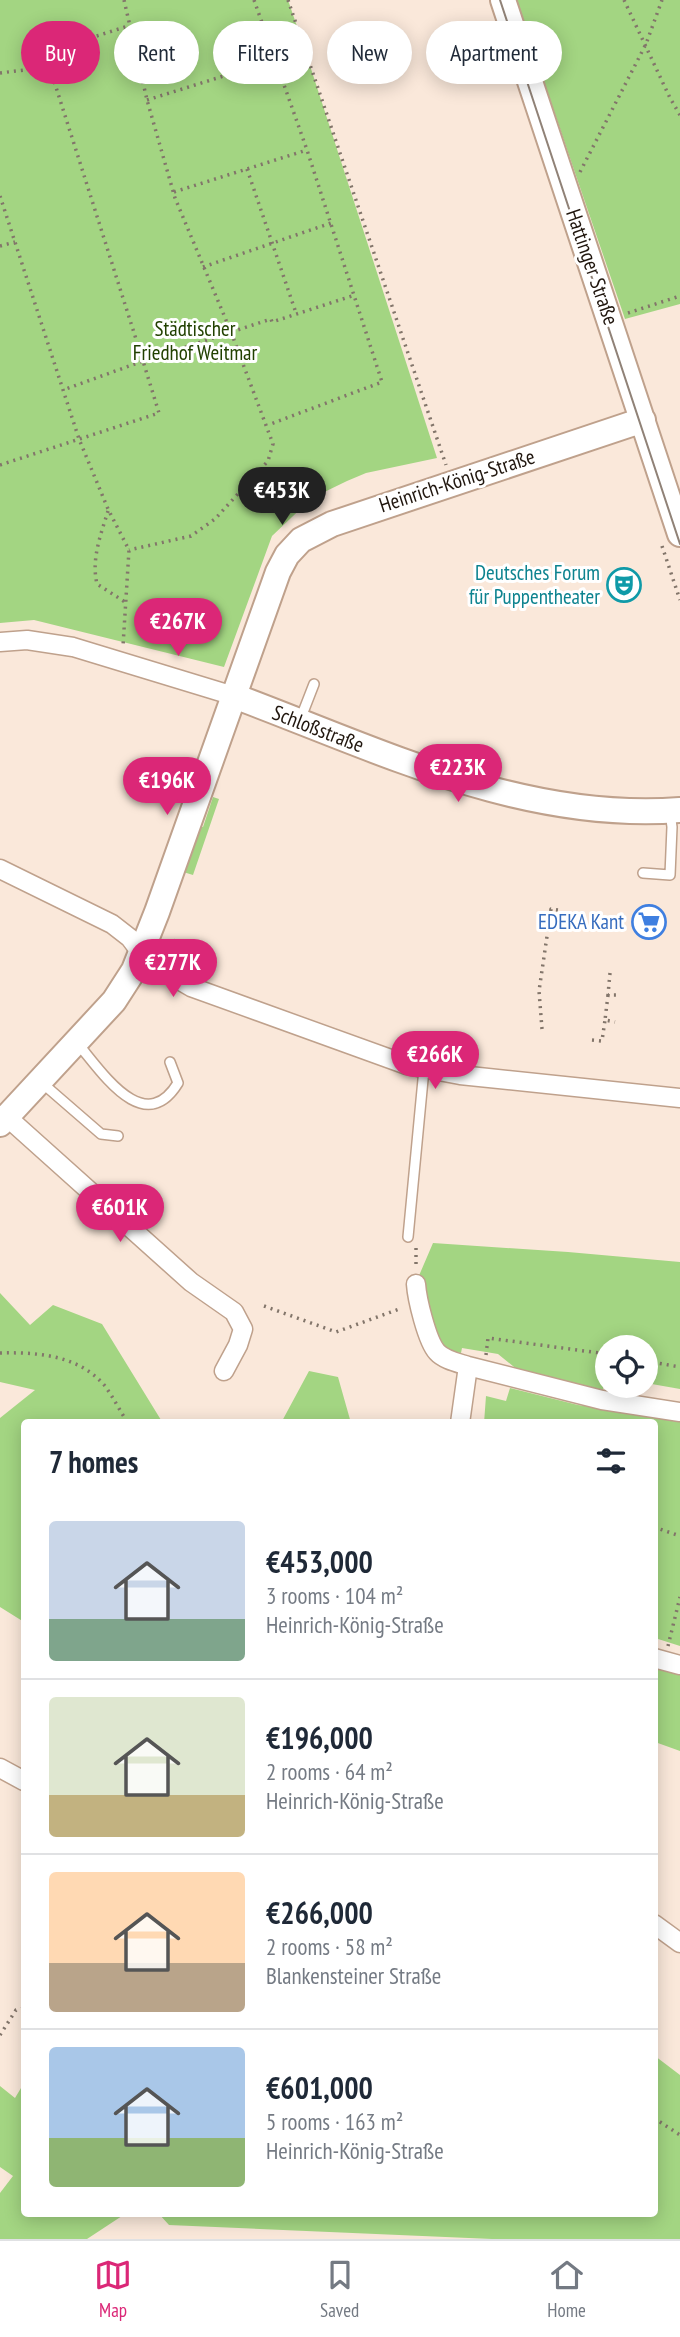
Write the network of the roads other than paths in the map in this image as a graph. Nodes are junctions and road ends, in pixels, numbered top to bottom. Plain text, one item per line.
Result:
1 (503, 0) edge
2 (643, 421) junction
3 (680, 534) edge
4 (0, 642) edge
5 (314, 684) dead end
6 (234, 696) junction
7 (300, 722) junction
8 (675, 810) edge
9 (0, 869) edge
10 (643, 873) dead end
11 (153, 952) junction
12 (76, 1043) junction
13 (170, 1062) dead end
14 (424, 1069) junction
15 (40, 1081) junction
16 (680, 1098) edge
17 (3, 1120) edge
18 (118, 1136) dead end
19 (408, 1237) road end
20 (416, 1284) road end
21 (476, 1368) junction
22 (224, 1371) dead end
23 (680, 1412) edge
24 (461, 1419) edge
25 (0, 1768) edge
26 (21, 1779) edge
27 (658, 1927) edge
28 (680, 1943) edge

1 - 2 main road, Hattinger Straße
2 - 3 main road, Hattinger Straße
2 - 6 main road, Heinrich-König-Straße
4 - 6 street, Schloßstraße
5 - 7 lane
6 - 7 main road, Schloßstraße
6 - 11 main road, Heinrich-König-Straße
7 - 8 main road, Schloßstraße
8 - 10 lane
9 - 11 street
11 - 12 main road, Heinrich-König-Straße
11 - 14 street
12 - 13 lane
12 - 15 main road, Heinrich-König-Straße
14 - 16 street
14 - 19 lane
15 - 17 main road, Heinrich-König-Straße
15 - 18 lane
17 - 22 street, Heinrich-König-Straße
20 - 21 street
21 - 23 street
21 - 24 street
25 - 26 street
27 - 28 street

